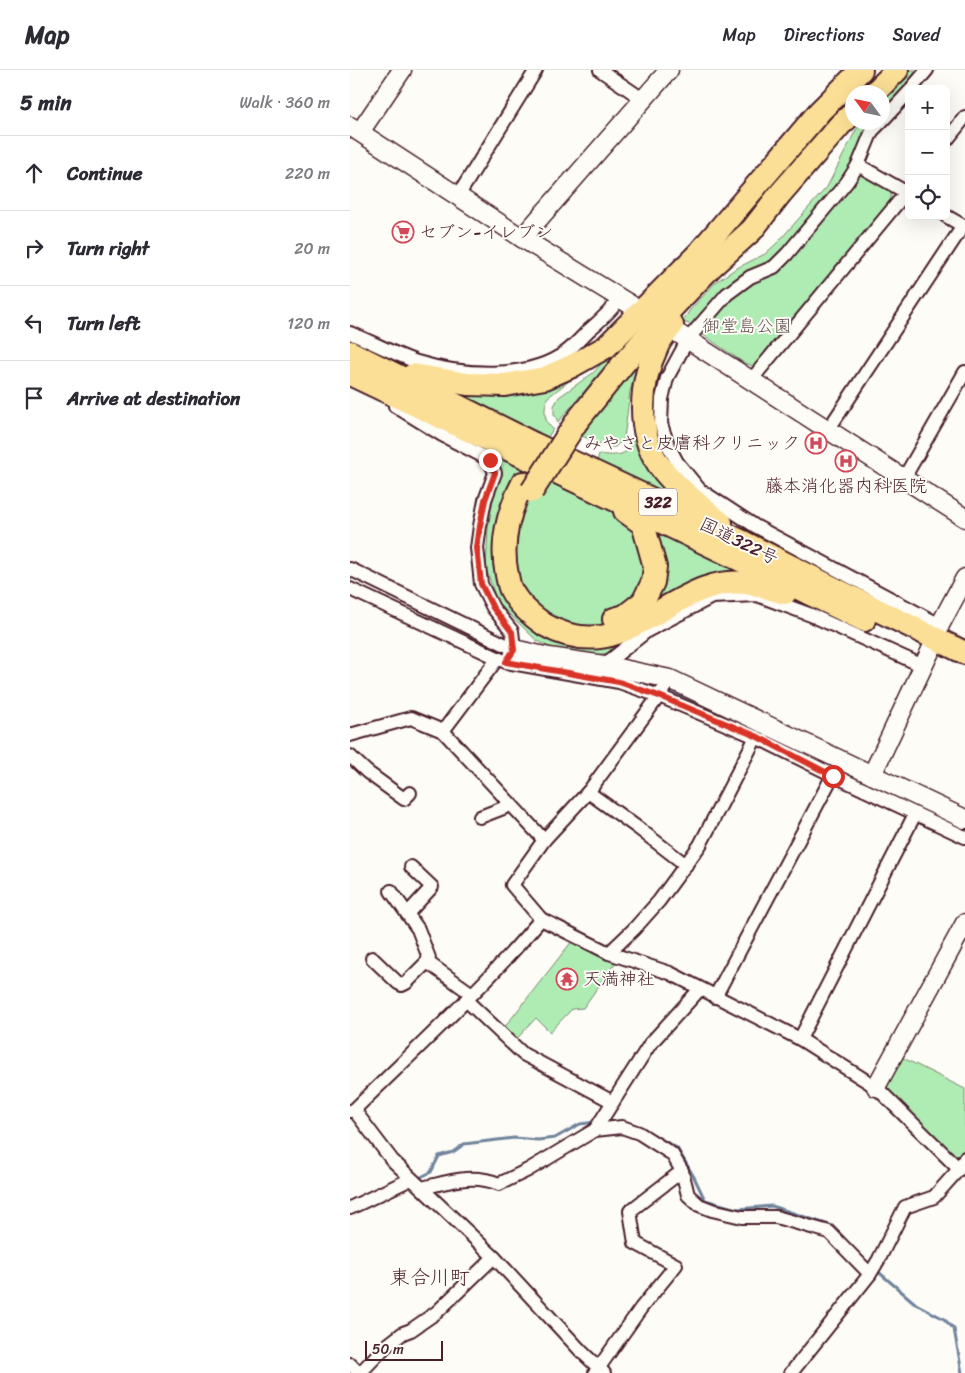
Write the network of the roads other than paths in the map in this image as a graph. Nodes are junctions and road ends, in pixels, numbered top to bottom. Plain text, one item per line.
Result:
1 (402, 70) edge
2 (536, 70) edge
3 (600, 70) edge
4 (669, 70) edge
5 (846, 70) edge
6 (861, 70) edge
7 (877, 70) edge
8 (897, 70) edge
9 (927, 70) edge
10 (867, 85) edge
11 (882, 85) edge
12 (915, 85) edge
13 (905, 96) edge
14 (644, 100) junction
15 (820, 111) junction
16 (890, 113) edge
17 (965, 118) edge
18 (845, 121) edge
19 (355, 129) edge
20 (873, 130) edge
21 (950, 136) edge
22 (858, 165) junction
23 (905, 190) edge
24 (458, 196) junction
25 (905, 196) edge
26 (950, 218) edge
27 (964, 227) edge
28 (522, 238) junction
29 (706, 260) junction
30 (625, 302) joint
31 (350, 333) edge
32 (682, 336) junction
33 (355, 361) edge
34 (965, 372) edge
35 (752, 379) junction
36 (350, 384) edge
37 (828, 430) junction
38 (904, 478) junction
39 (528, 487) junction
40 (594, 490) junction
41 (965, 518) edge
42 (745, 543) junction
43 (350, 569) edge
44 (965, 578) edge
45 (350, 589) edge
46 (831, 606) junction
47 (933, 645) junction
48 (965, 653) edge
49 (506, 656) junction
50 (604, 664) junction
51 (965, 666) edge
52 (670, 679) junction
53 (659, 696) junction
54 (443, 731) junction
55 (350, 735) edge
56 (756, 736) junction
57 (350, 756) edge
58 (833, 776) junction
59 (868, 783) junction
60 (410, 792) dead end
61 (588, 792) junction
62 (511, 805) junction
63 (915, 814) junction
64 (480, 817) dead end
65 (965, 819) edge
66 (965, 837) edge
67 (544, 840) junction
68 (686, 865) junction
69 (410, 867) dead end
70 (391, 891) dead end
71 (408, 913) junction
72 (541, 919) junction
73 (965, 923) edge
74 (962, 943) edge
75 (610, 953) junction
76 (372, 958) dead end
77 (427, 962) junction
78 (700, 989) junction
79 (715, 996) junction
80 (469, 997) junction
81 (800, 1039) junction
82 (880, 1091) junction
83 (613, 1102) junction
84 (352, 1110) edge
85 (595, 1130) junction
86 (962, 1164) edge
87 (682, 1172) junction
88 (411, 1179) junction
89 (422, 1188) junction
90 (350, 1208) edge
91 (494, 1257) junction
92 (870, 1274) junction
93 (350, 1364) edge
94 (599, 1372) edge
95 (360, 1373) edge
96 (792, 1373) edge

1 - 19 street
2 - 24 street
3 - 14 street
4 - 14 street
5 - 15 highway
6 - 15 highway
7 - 10 highway
8 - 11 highway
9 - 12 street
13 - 16 street
14 - 28 street
15 - 29 highway
17 - 21 street
18 - 29 highway
19 - 24 street
20 - 22 street
22 - 23 street
22 - 32 street
24 - 28 street
25 - 35 street
26 - 27 street
27 - 37 street
28 - 30 street
29 - 33 highway
29 - 39 highway
29 - 42 highway
30 - 31 street
32 - 35 street
32 - 47 street
33 - 40 highway, 国道322号 / 322
33 - 42 highway, 国道322号 / 322
34 - 38 street
35 - 37 street
36 - 49 street
37 - 38 street
38 - 41 street
39 - 40 highway
39 - 46 highway
40 - 46 highway, 国道322号 / 322
42 - 47 highway, 国道322号 / 322
43 - 49 street
44 - 47 street
45 - 49 street
46 - 47 highway, 国道322号 / 322
47 - 48 highway, 国道322号 / 322
47 - 50 street
47 - 51 highway, 国道322号 / 322
47 - 59 street
49 - 50 street
49 - 53 street
49 - 54 street
50 - 52 street
52 - 53 street
52 - 59 street
53 - 56 street
53 - 61 street
54 - 55 street
54 - 62 street
56 - 58 street
56 - 68 street
57 - 60 street
58 - 59 street
58 - 79 street
59 - 63 street
59 - 65 street
61 - 67 street
61 - 68 street
62 - 64 street
62 - 67 street
63 - 66 street
63 - 81 street
67 - 72 street
68 - 75 street
69 - 71 street
70 - 71 street
71 - 77 street
72 - 75 street
72 - 80 street
73 - 74 street
74 - 82 street
75 - 78 street
76 - 77 street
77 - 80 street
78 - 79 street
78 - 83 street
79 - 81 street
80 - 83 street
80 - 84 street
81 - 82 street
82 - 86 street
83 - 85 street
84 - 88 street
85 - 87 street
85 - 89 street
86 - 92 street
87 - 92 street
87 - 94 street
88 - 89 street
88 - 90 street
89 - 91 street
91 - 94 street
91 - 95 street
92 - 96 street
93 - 95 street

